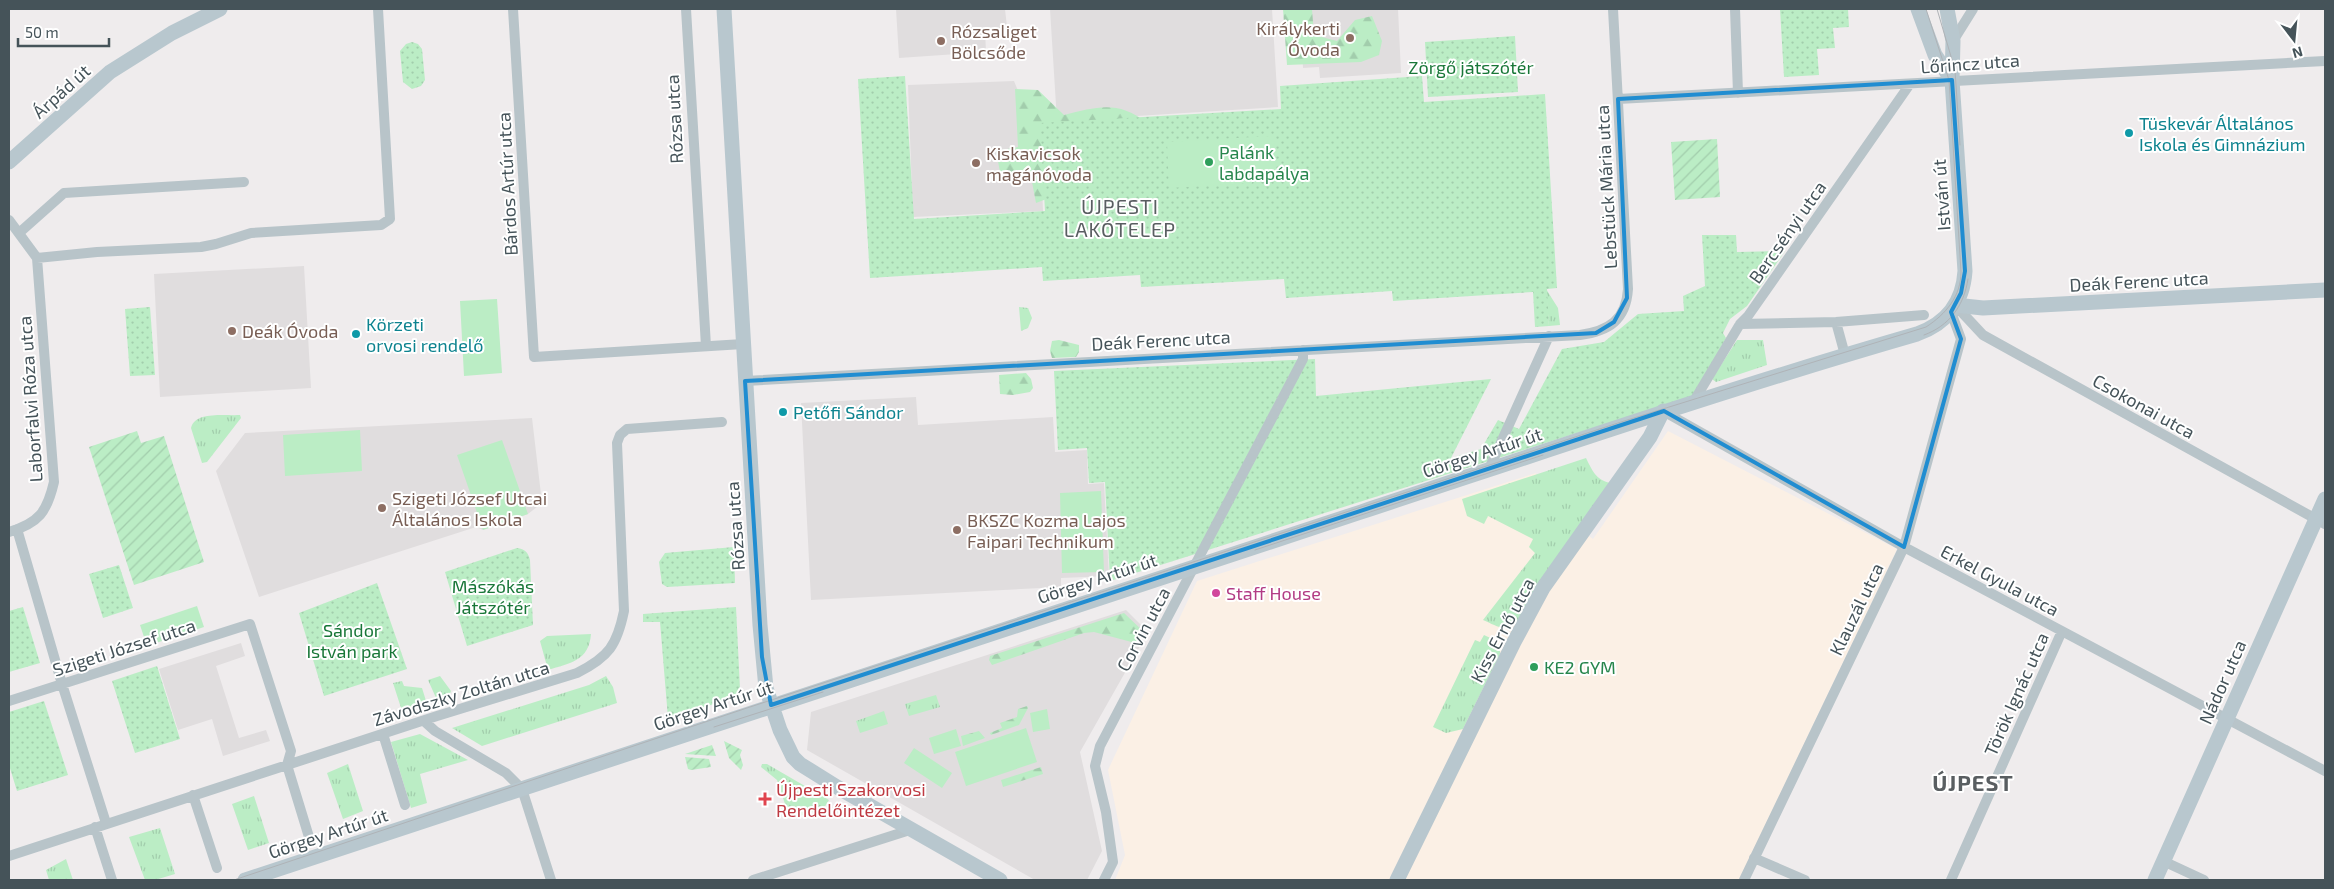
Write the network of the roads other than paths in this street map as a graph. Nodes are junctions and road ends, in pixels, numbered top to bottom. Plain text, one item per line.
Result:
1 (220, 9) edge
2 (378, 9) edge
3 (513, 9) edge
4 (686, 9) edge
5 (724, 9) edge
6 (1613, 9) edge
7 (1734, 9) edge
8 (1918, 9) edge
9 (1947, 9) edge
10 (1973, 9) edge
11 (1952, 41) junction
12 (2325, 61) edge
13 (1952, 80) junction
14 (1910, 84) junction
15 (1738, 93) junction
16 (1618, 99) junction
17 (9, 162) edge
18 (244, 182) dead end
19 (9, 220) edge
20 (19, 233) junction
21 (37, 258) junction
22 (2325, 290) edge
23 (1953, 309) junction
24 (1924, 315) dead end
25 (1836, 322) junction
26 (1740, 324) junction
27 (1580, 335) joint
28 (1983, 335) junction
29 (1549, 336) junction
30 (1961, 339) junction
31 (743, 344) junction
32 (706, 346) junction
33 (1303, 350) junction
34 (1845, 355) junction
35 (745, 381) junction
36 (1694, 402) junction
37 (1664, 411) junction
38 (722, 422) dead end
39 (1489, 469) junction
40 (2325, 499) edge
41 (2321, 522) edge
42 (13, 531) edge
43 (1904, 547) junction
44 (1194, 565) junction
45 (2062, 631) junction
46 (62, 684) junction
47 (9, 701) edge
48 (771, 705) junction
49 (2226, 718) junction
50 (424, 720) junction
51 (383, 734) junction
52 (287, 765) junction
53 (2325, 771) edge
54 (522, 790) junction
55 (193, 795) junction
56 (405, 805) dead end
57 (106, 824) junction
58 (95, 827) junction
59 (912, 829) junction
60 (310, 837) dead end
61 (9, 856) edge
62 (1754, 858) junction
63 (2163, 861) junction
64 (217, 868) dead end
65 (112, 880) edge
66 (245, 880) edge
67 (551, 880) edge
68 (753, 880) edge
69 (1000, 880) edge
70 (1104, 880) edge
71 (1397, 880) edge
72 (1744, 880) edge
73 (1805, 880) edge
74 (1951, 880) edge
75 (2155, 880) edge
76 (2204, 880) edge

1 - 17 street, Árpád út
2 - 21 street
3 - 32 street, Bárdos Artúr utca
4 - 32 street, Rózsa utca
5 - 31 street, Rózsa utca
6 - 16 street, Lebstück Mária utca
7 - 15 street
8 - 13 street
9 - 11 street, István út
10 - 11 street
11 - 13 street, István út
12 - 13 street, Lőrincz utca
13 - 14 street, Lőrincz utca
13 - 23 street, István út
14 - 15 street, Lőrincz utca
14 - 26 street, Bercsényi utca
15 - 16 street, Lőrincz utca
16 - 27 street, Lebstück Mária utca
18 - 20 street
19 - 20 street
20 - 21 street
21 - 42 street, Laborfalvi Róza utca
22 - 23 street, Deák Ferenc utca
23 - 28 street, Csokonai utca
23 - 30 street
23 - 34 street, Görgey Artúr út
24 - 25 street
25 - 26 street
25 - 34 street
26 - 36 street, Bercsényi utca
27 - 29 street, Deák Ferenc utca
28 - 30 street
28 - 41 street, Csokonai utca
29 - 33 street, Deák Ferenc utca
29 - 39 street
30 - 43 street, Klauzál utca
31 - 32 street
31 - 35 street, Rózsa utca
33 - 35 street, Deák Ferenc utca
33 - 44 street, Corvin utca
34 - 36 street, Görgey Artúr út
35 - 48 street, Rózsa utca
36 - 37 street, Görgey Artúr út
37 - 39 street, Görgey Artúr út
37 - 43 street, Erkel Gyula utca
37 - 71 street, Kiss Ernő utca
38 - 50 street, Závodszky Zoltán utca
39 - 44 street, Görgey Artúr út
40 - 41 street, Nádor utca
41 - 49 street, Nádor utca
42 - 46 street
43 - 45 street, Erkel Gyula utca
43 - 62 street, Klauzál utca
44 - 48 street, Görgey Artúr út
44 - 70 street, Corvin utca
45 - 49 street, Erkel Gyula utca
45 - 74 street, Török Ignác utca
46 - 47 street, Szigeti József utca
46 - 52 street, Szigeti József utca
46 - 57 street
48 - 54 street, Görgey Artúr út
48 - 59 street, Rózsa utca
49 - 53 street, Erkel Gyula utca
49 - 63 street, Nádor utca
50 - 51 street, Závodszky Zoltán utca
50 - 54 street
51 - 52 street, Závodszky Zoltán utca
51 - 56 street
52 - 55 street, Závodszky Zoltán utca
52 - 60 street
54 - 66 street, Görgey Artúr út
54 - 67 street
55 - 57 street, Závodszky Zoltán utca
55 - 64 street
57 - 58 street, Závodszky Zoltán utca
58 - 61 street, Závodszky Zoltán utca
58 - 65 street
59 - 68 street
59 - 69 street, Rózsa utca
62 - 72 street, Klauzál utca
62 - 73 street
63 - 75 street, Nádor utca
63 - 76 street

